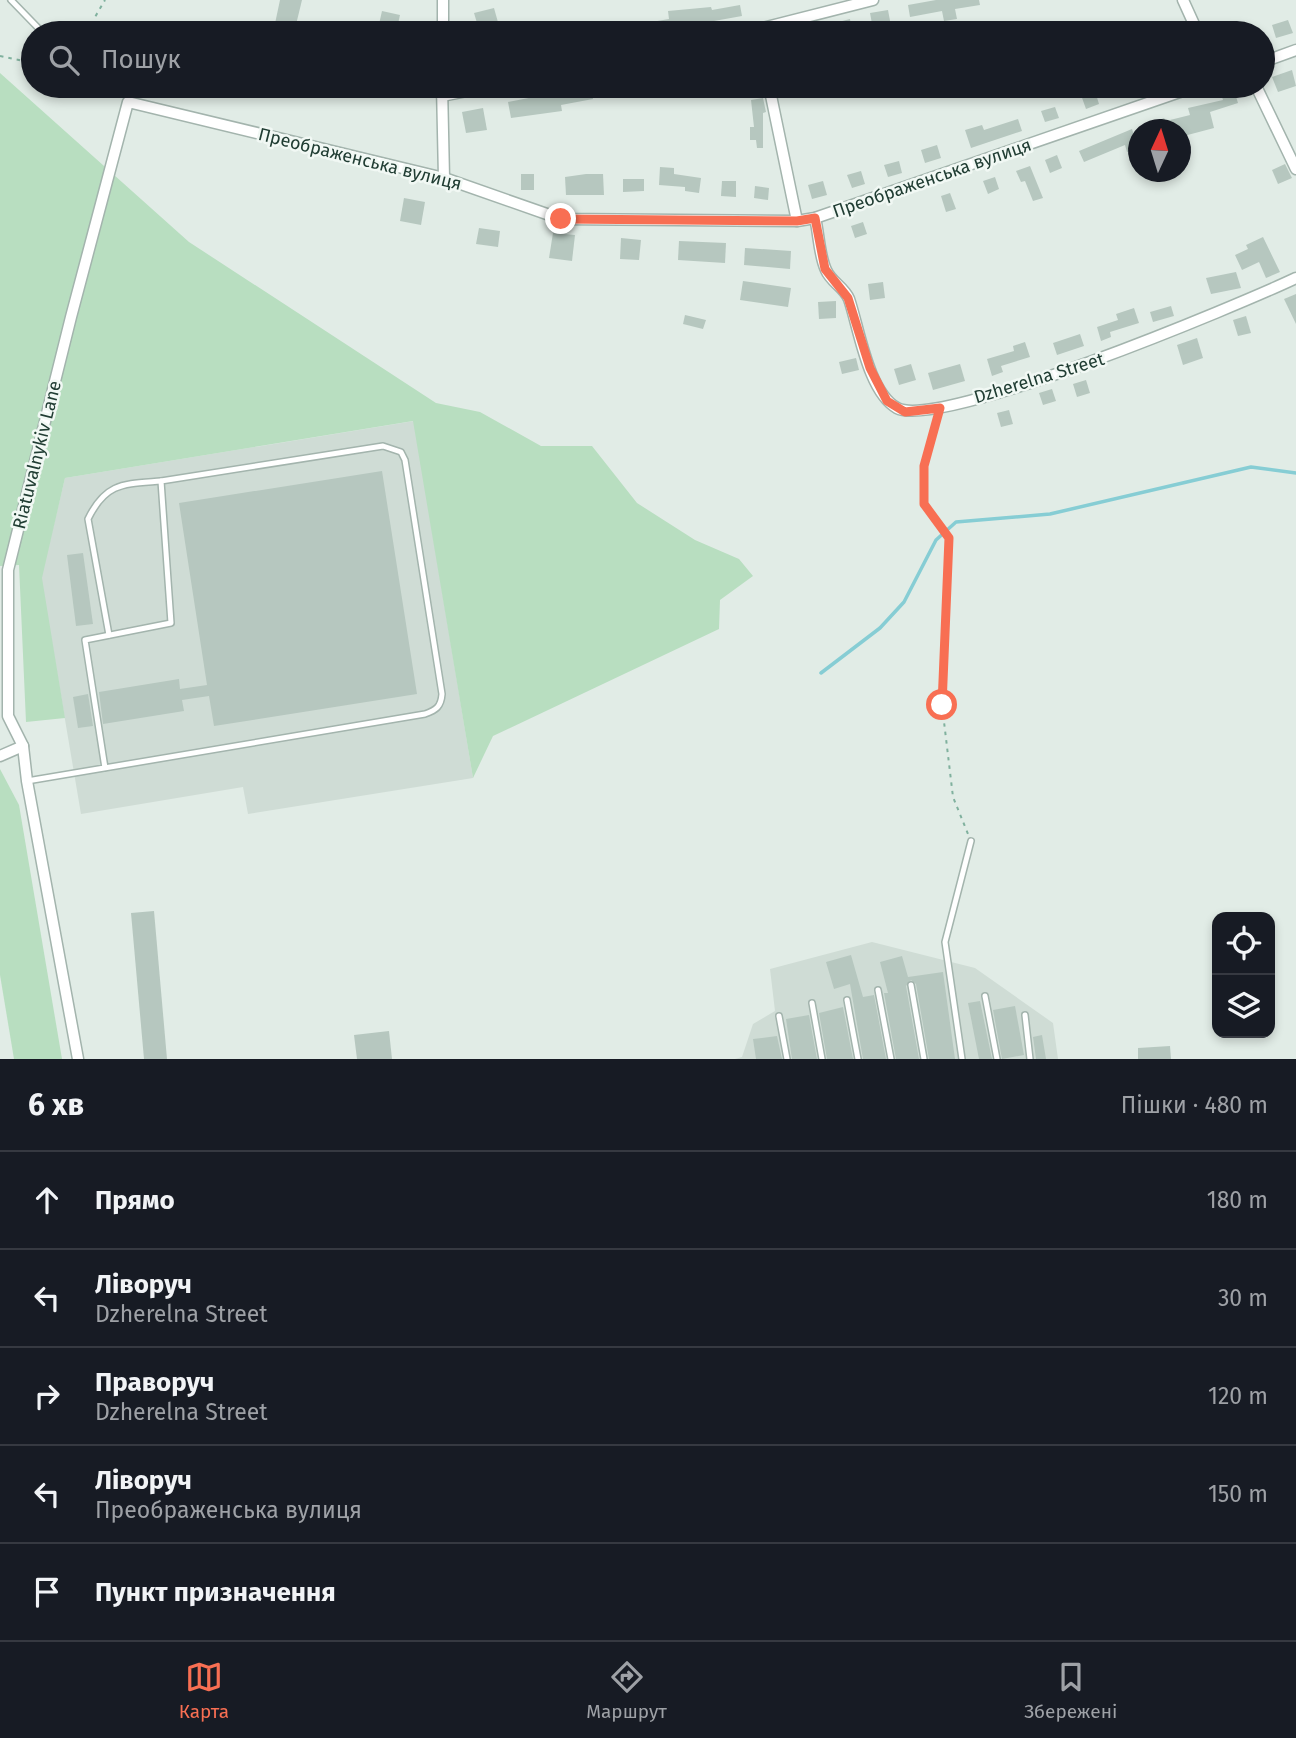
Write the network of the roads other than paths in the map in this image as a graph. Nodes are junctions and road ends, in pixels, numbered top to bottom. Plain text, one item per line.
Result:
1 (11, 0) edge
2 (443, 0) edge
3 (873, 0) edge
4 (1183, 0) edge
5 (31, 21) edge
6 (443, 21) edge
7 (798, 21) edge
8 (1193, 21) edge
9 (1296, 51) edge
10 (1275, 58) edge
11 (442, 98) edge
12 (771, 98) edge
13 (1162, 98) edge
14 (1262, 98) edge
15 (128, 102) joint
16 (1296, 169) edge
17 (444, 178) junction
18 (815, 218) junction
19 (797, 221) junction
20 (1296, 278) edge
21 (161, 481) junction
22 (109, 635) junction
23 (23, 746) junction
24 (0, 756) edge
25 (105, 768) junction
26 (27, 781) junction
27 (971, 841) road end
28 (911, 985) dead end
29 (878, 990) dead end
30 (985, 996) dead end
31 (847, 1000) dead end
32 (812, 1003) dead end
33 (1025, 1015) dead end
34 (779, 1016) dead end
35 (78, 1059) edge
36 (786, 1059) edge
37 (821, 1059) edge
38 (858, 1059) edge
39 (891, 1059) edge
40 (924, 1059) edge
41 (962, 1059) edge
42 (997, 1059) edge
43 (1030, 1059) edge

1 - 5 lane
2 - 6 street
3 - 7 street
4 - 8 street
9 - 10 street
11 - 17 street
12 - 19 street
13 - 18 street, Преображенська вулиця
14 - 16 street
15 - 17 street, Преображенська вулиця
15 - 23 street, Riatuvalnykiv Lane
17 - 19 street, Преображенська вулиця
18 - 19 street, Преображенська вулиця
18 - 20 street, Dzherelna Street
21 - 22 lane
21 - 22 lane
21 - 25 lane
22 - 25 lane
23 - 24 street
23 - 26 street, Riatuvalnykiv Lane
25 - 26 lane
26 - 35 street, Riatuvalnykiv Lane
27 - 41 lane
28 - 40 lane
29 - 39 lane
30 - 42 lane
31 - 38 lane
32 - 37 lane
33 - 43 lane
34 - 36 lane

